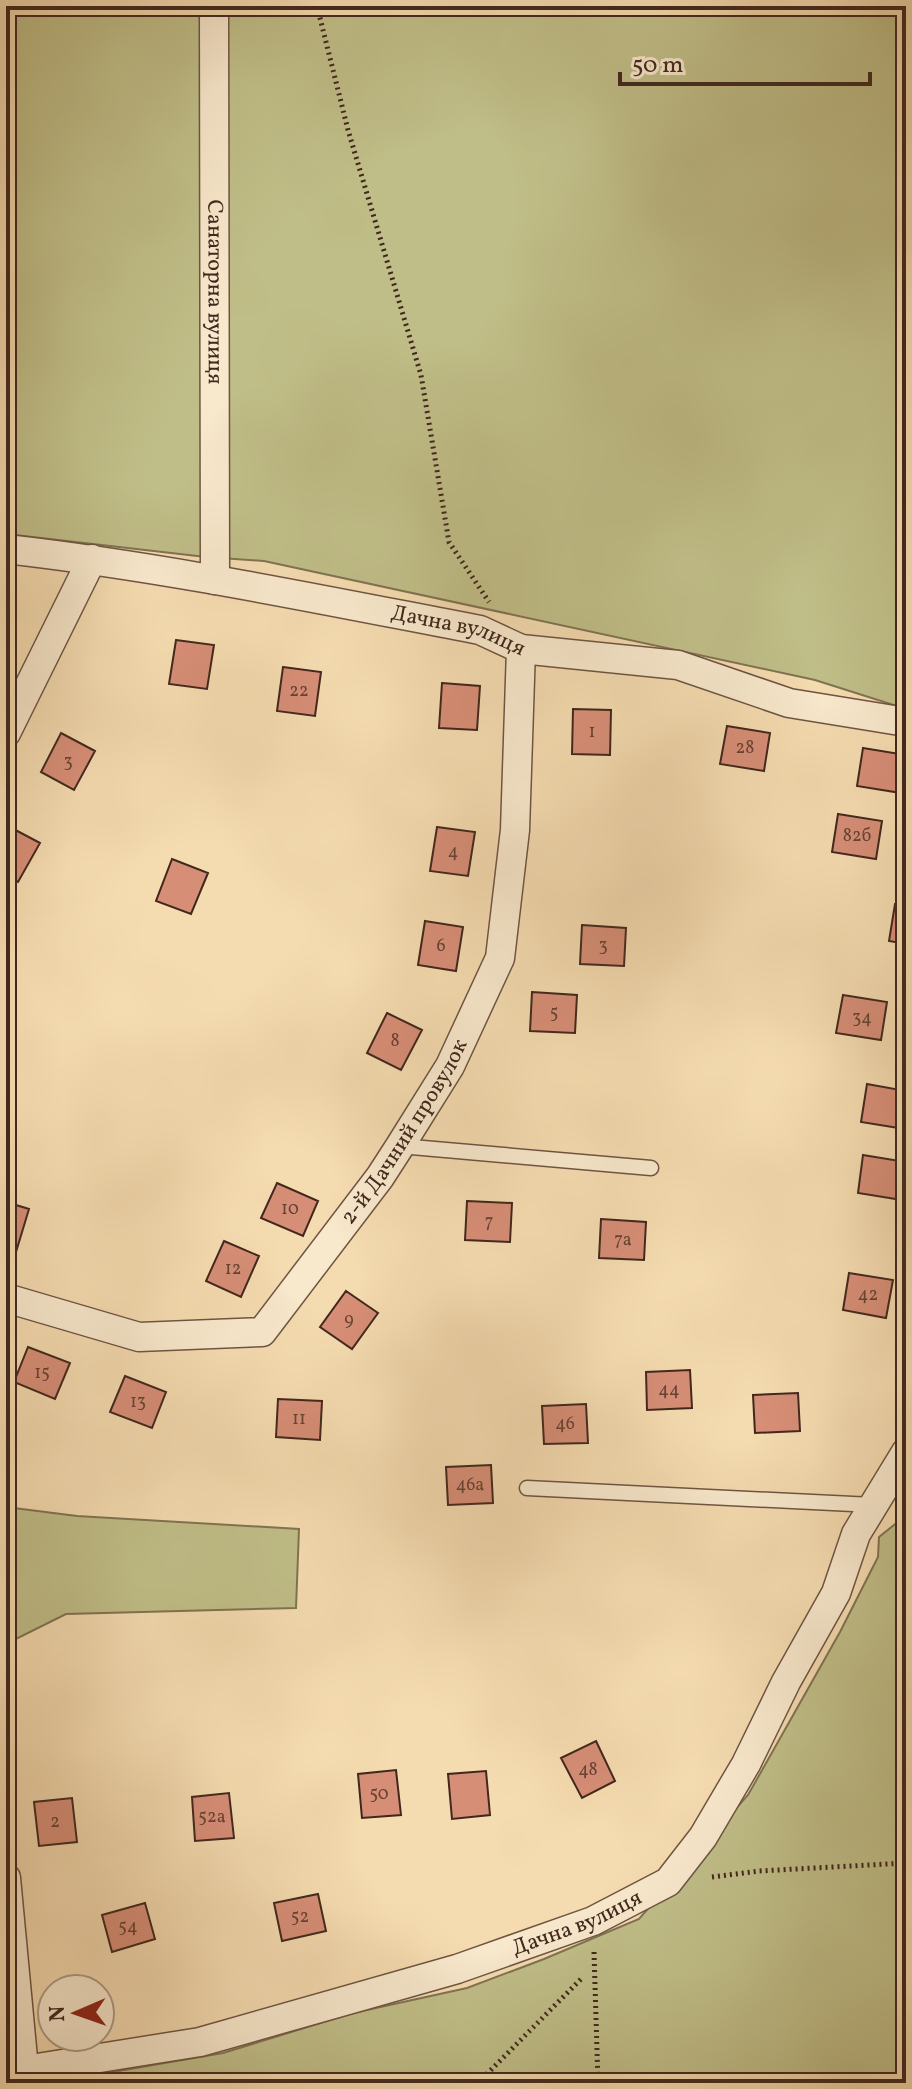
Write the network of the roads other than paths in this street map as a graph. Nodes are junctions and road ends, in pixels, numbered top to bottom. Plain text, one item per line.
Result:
1 (214, 6) edge
2 (6, 549) edge
3 (92, 559) junction
4 (215, 580) junction
5 (521, 649) junction
6 (906, 722) edge
7 (6, 733) edge
8 (400, 1146) junction
9 (651, 1168) dead end
10 (6, 1298) edge
11 (906, 1452) edge
12 (527, 1488) dead end
13 (873, 1505) junction
14 (6, 1878) edge
15 (15, 2071) edge

1 - 4 street, Санаторна вулиця
2 - 3 street, Дачна вулиця
3 - 4 street, Дачна вулиця
3 - 7 street
4 - 5 street, Дачна вулиця
5 - 6 street, Дачна вулиця
5 - 8 street, 2-й Дачний провулок
8 - 9 lane
8 - 10 street, 2-й Дачний провулок
11 - 13 street, Дачна вулиця
12 - 13 lane
13 - 15 street, Дачна вулиця
14 - 15 street

